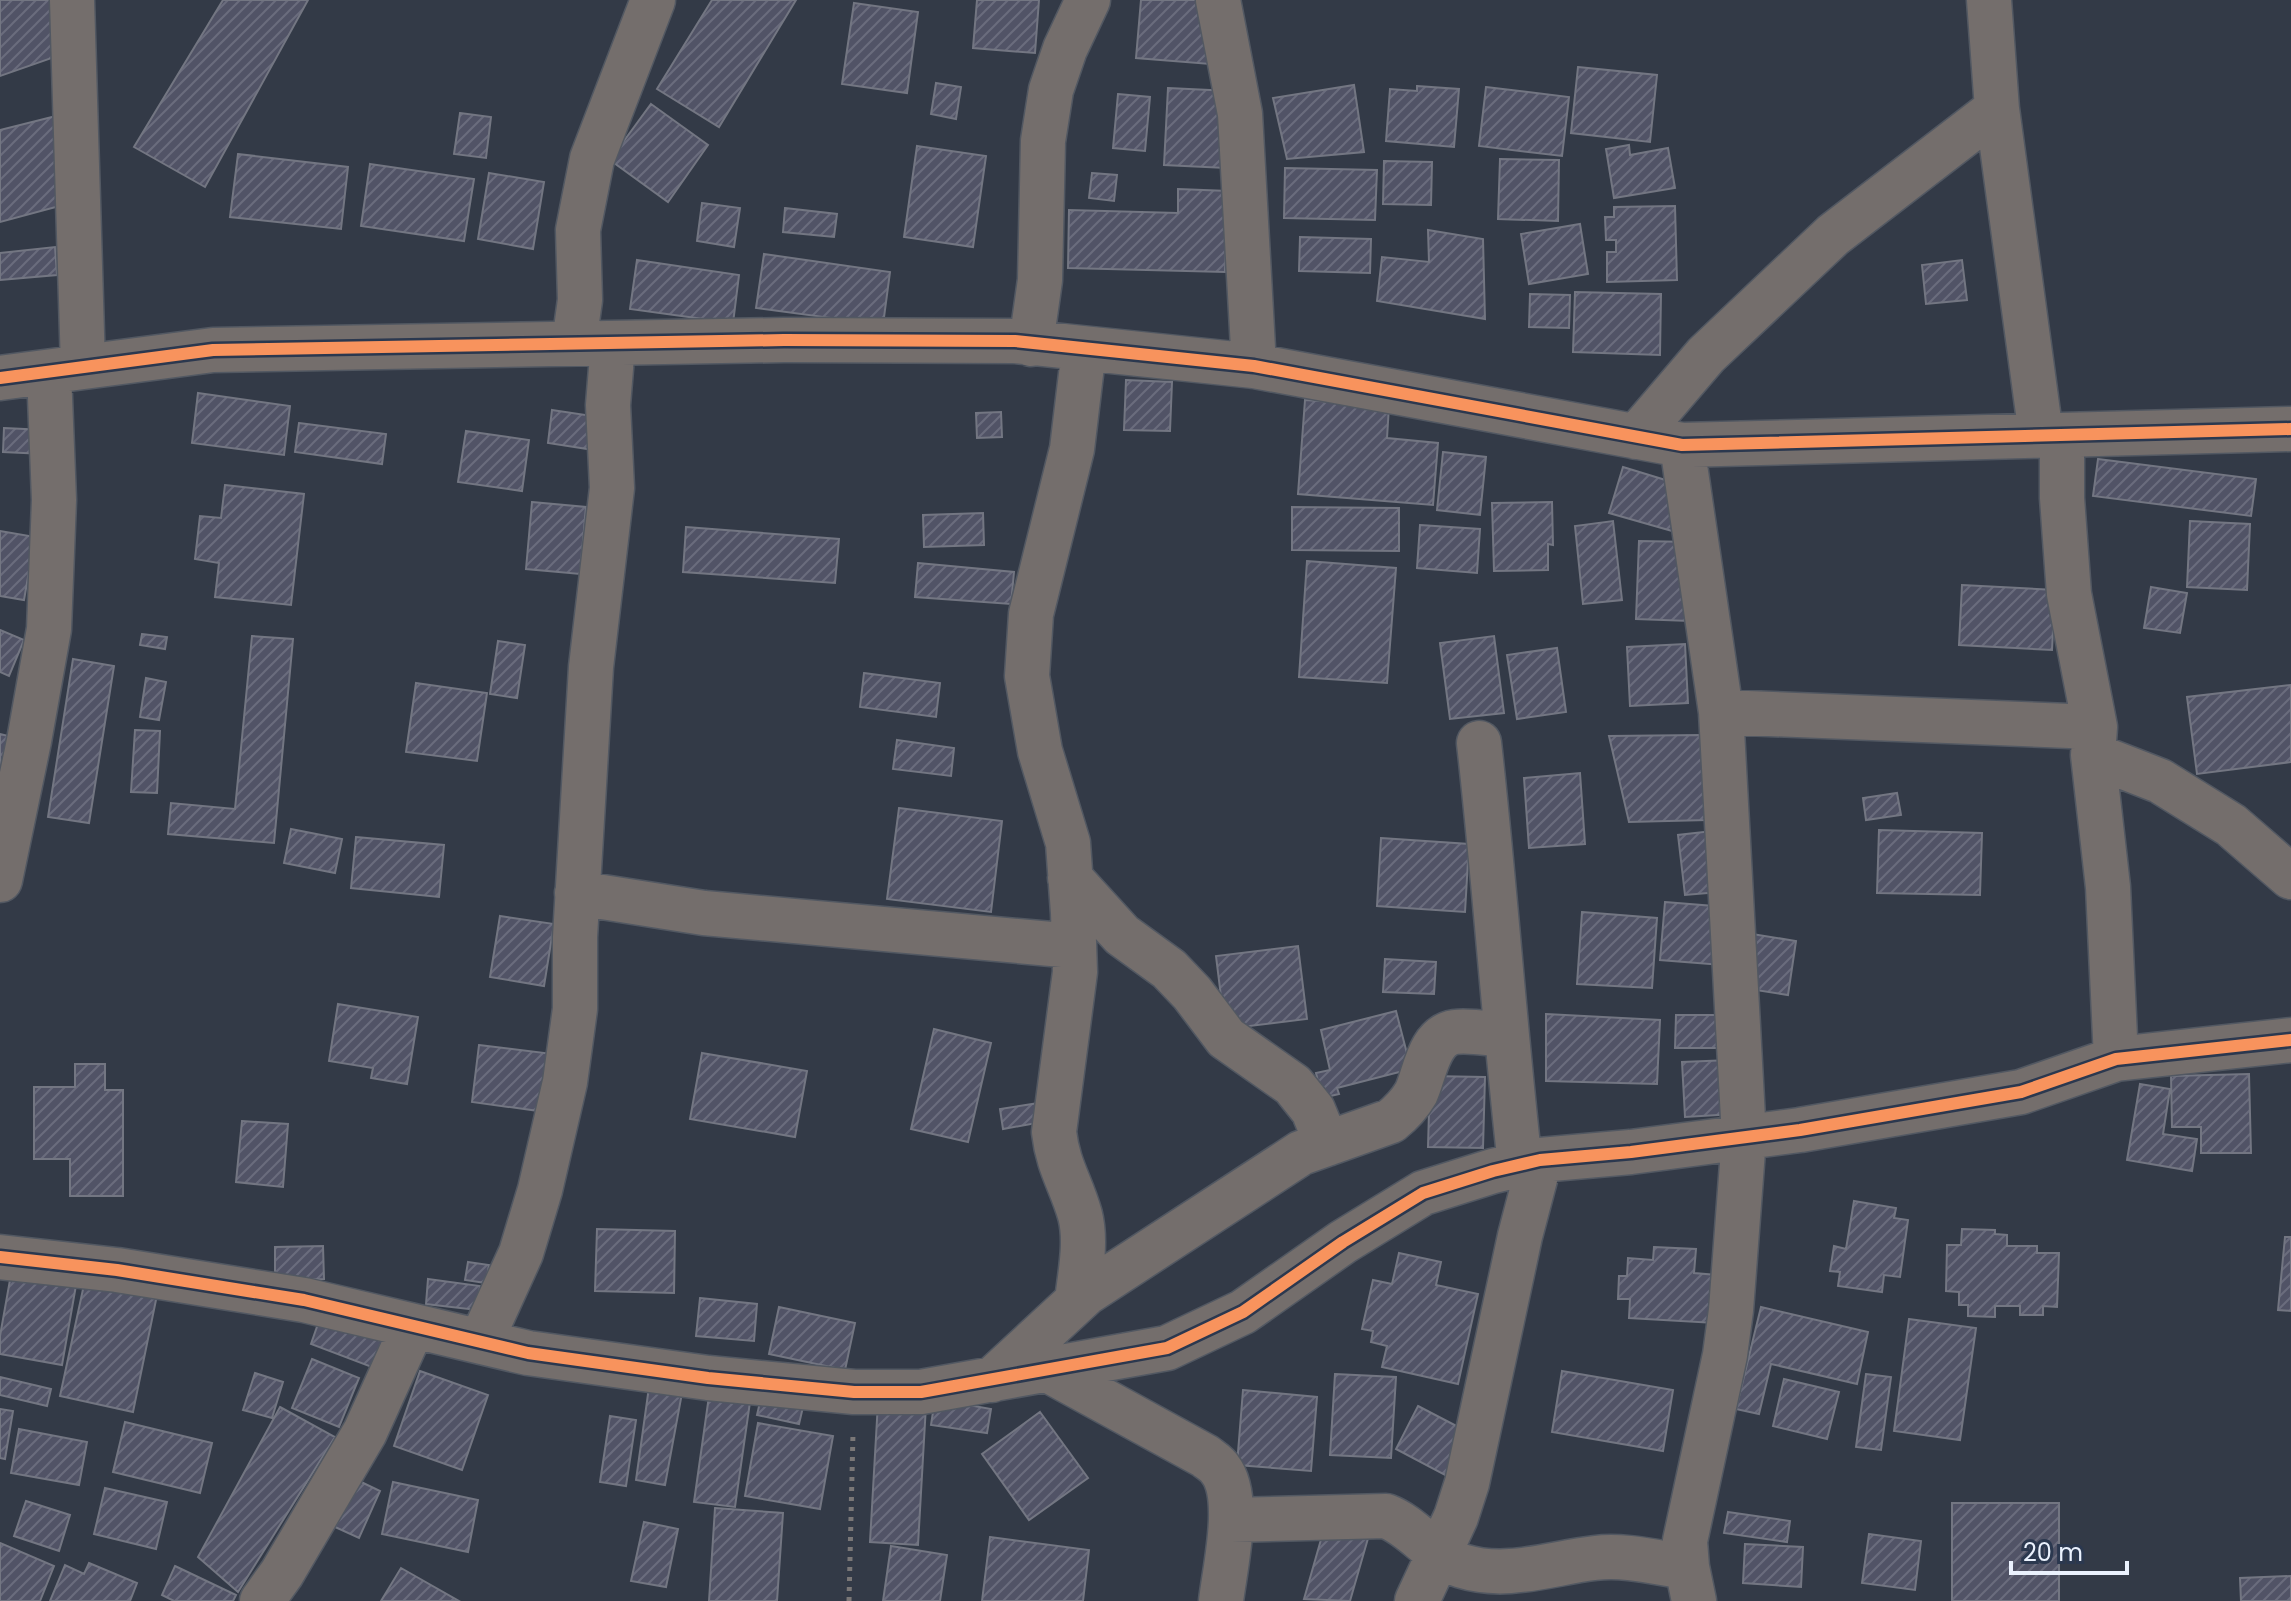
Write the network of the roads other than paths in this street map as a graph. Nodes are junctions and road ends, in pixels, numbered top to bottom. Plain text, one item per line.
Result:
1 (72, 0) edge
2 (653, 0) edge
3 (1088, 0) edge
4 (1218, 0) edge
5 (1989, 0) edge
6 (1997, 109) junction
7 (593, 343) junction
8 (1031, 344) junction
9 (1084, 349) junction
10 (1254, 366) junction
11 (66, 369) junction
12 (0, 378) edge
13 (2291, 429) edge
14 (2052, 435) junction
15 (1636, 437) junction
16 (1682, 445) junction
17 (1721, 712) junction
18 (2094, 741) junction
19 (1479, 743) dead end
20 (2291, 877) edge
21 (1070, 878) junction
22 (0, 880) edge
23 (577, 893) junction
24 (1074, 946) junction
25 (1505, 1035) junction
26 (2291, 1040) edge
27 (2116, 1059) junction
28 (1744, 1137) junction
29 (1327, 1144) junction
30 (1530, 1162) junction
31 (0, 1257) edge
32 (1077, 1301) junction
33 (413, 1326) junction
34 (481, 1341) junction
35 (1046, 1369) junction
36 (992, 1380) junction
37 (1231, 1520) junction
38 (1439, 1555) junction
39 (1691, 1584) edge
40 (262, 1601) edge
41 (1221, 1601) edge
42 (1417, 1601) edge

1 - 11 street
2 - 7 street
3 - 8 street
4 - 10 street
5 - 6 street
6 - 14 street
6 - 15 street
7 - 8 street
7 - 11 street
7 - 23 street
8 - 9 street
9 - 10 street
9 - 21 street
10 - 15 street
11 - 12 street
11 - 22 street
13 - 14 street
14 - 16 street
14 - 18 street
15 - 16 street
16 - 17 street
17 - 18 street
17 - 28 street
18 - 20 street
18 - 27 street
19 - 25 street
21 - 24 street
21 - 29 street
23 - 24 street
23 - 34 street
24 - 32 street
25 - 29 street
25 - 30 street
26 - 27 street
27 - 28 street
28 - 30 street
28 - 39 street
29 - 32 street
30 - 35 street
30 - 38 street
31 - 33 street
32 - 36 street
33 - 34 street
33 - 40 street
34 - 36 street
35 - 36 street
35 - 37 street
37 - 38 street
37 - 41 street
38 - 39 street
38 - 42 street

